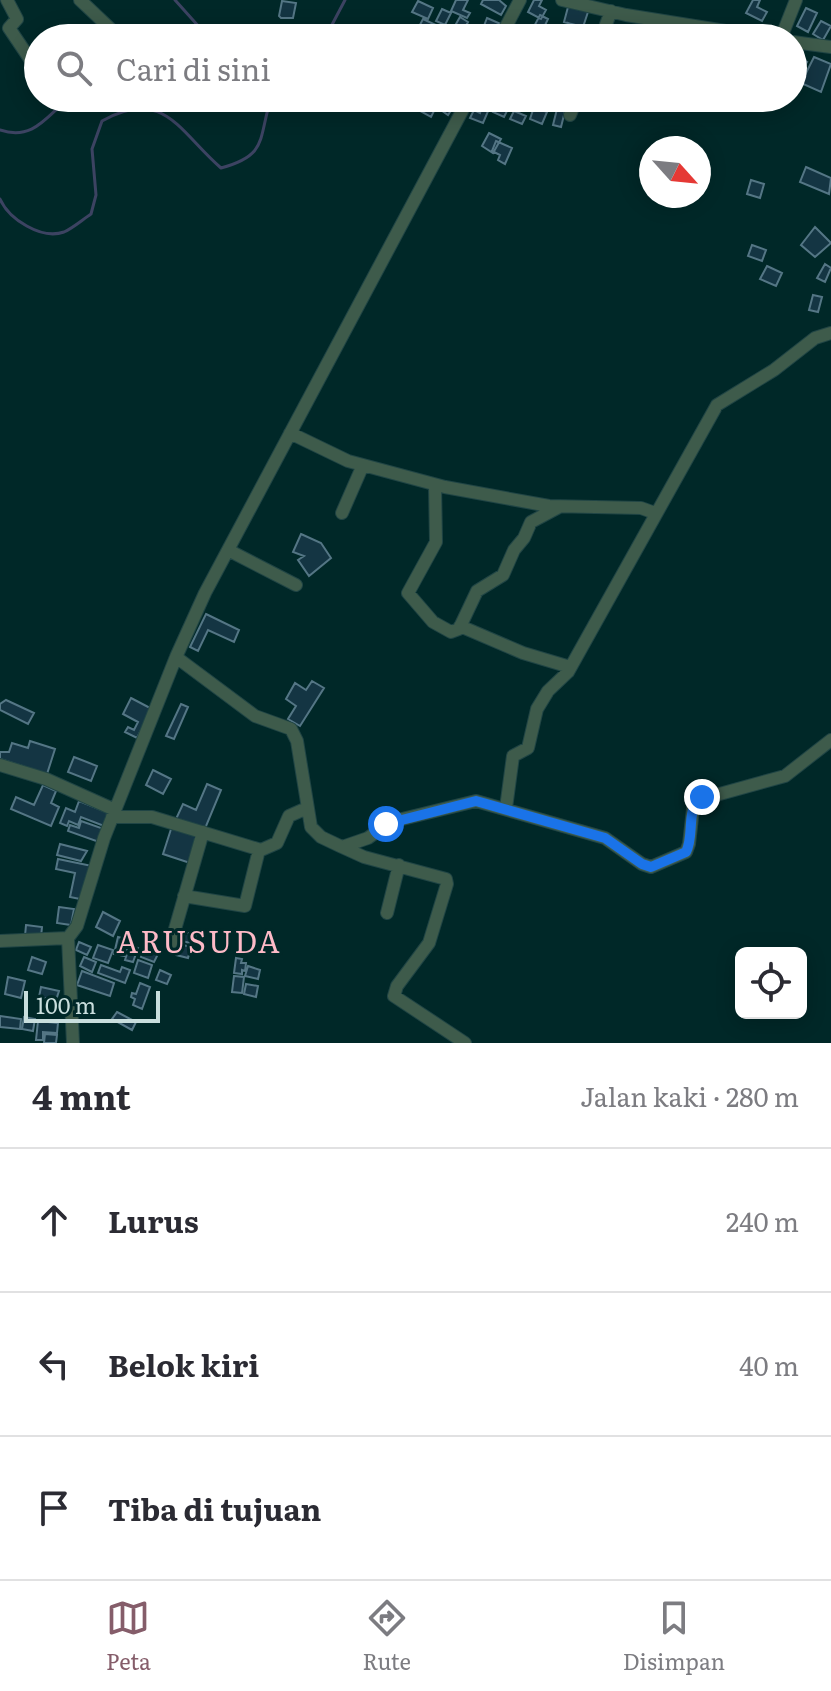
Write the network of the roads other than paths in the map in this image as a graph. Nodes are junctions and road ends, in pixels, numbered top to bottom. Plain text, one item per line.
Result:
1 (7, 0) edge
2 (80, 0) edge
3 (520, 0) edge
4 (562, 0) edge
5 (796, 0) edge
6 (609, 7) edge
7 (105, 24) edge
8 (507, 24) edge
9 (697, 24) edge
10 (787, 24) edge
11 (807, 44) edge
12 (831, 47) edge
13 (24, 50) edge
14 (462, 112) edge
15 (571, 112) edge
16 (570, 115) dead end
17 (827, 334) edge
18 (831, 347) edge
19 (290, 433) junction
20 (363, 465) junction
21 (435, 485) junction
22 (559, 507) junction
23 (342, 513) dead end
24 (655, 513) junction
25 (228, 550) junction
26 (296, 585) dead end
27 (460, 626) junction
28 (176, 657) junction
29 (570, 667) junction
30 (831, 740) edge
31 (0, 765) edge
32 (307, 808) junction
33 (506, 808) junction
34 (114, 814) junction
35 (203, 832) junction
36 (342, 847) junction
37 (259, 850) junction
38 (399, 865) junction
39 (184, 896) junction
40 (387, 913) dead end
41 (68, 938) junction
42 (0, 941) edge
43 (171, 943) dead end
44 (73, 1043) edge
45 (465, 1043) edge

1 - 13 street
2 - 7 street
3 - 8 street
4 - 6 street
5 - 10 street
6 - 9 street
11 - 12 street
14 - 19 street
15 - 16 street
17 - 18 street
17 - 24 street
19 - 20 street
19 - 25 street
20 - 21 street
20 - 23 street
21 - 22 street
21 - 27 street
22 - 24 street
22 - 27 street
24 - 29 street
25 - 26 street
25 - 28 street
27 - 29 street
28 - 32 street
28 - 34 street
29 - 33 street
30 - 33 street
31 - 34 street
32 - 36 street
32 - 37 street
33 - 36 street
34 - 35 street
34 - 41 street
35 - 37 street
35 - 39 street
36 - 38 street
37 - 39 street
38 - 40 street
38 - 45 street
39 - 43 street
41 - 42 street
41 - 44 street

